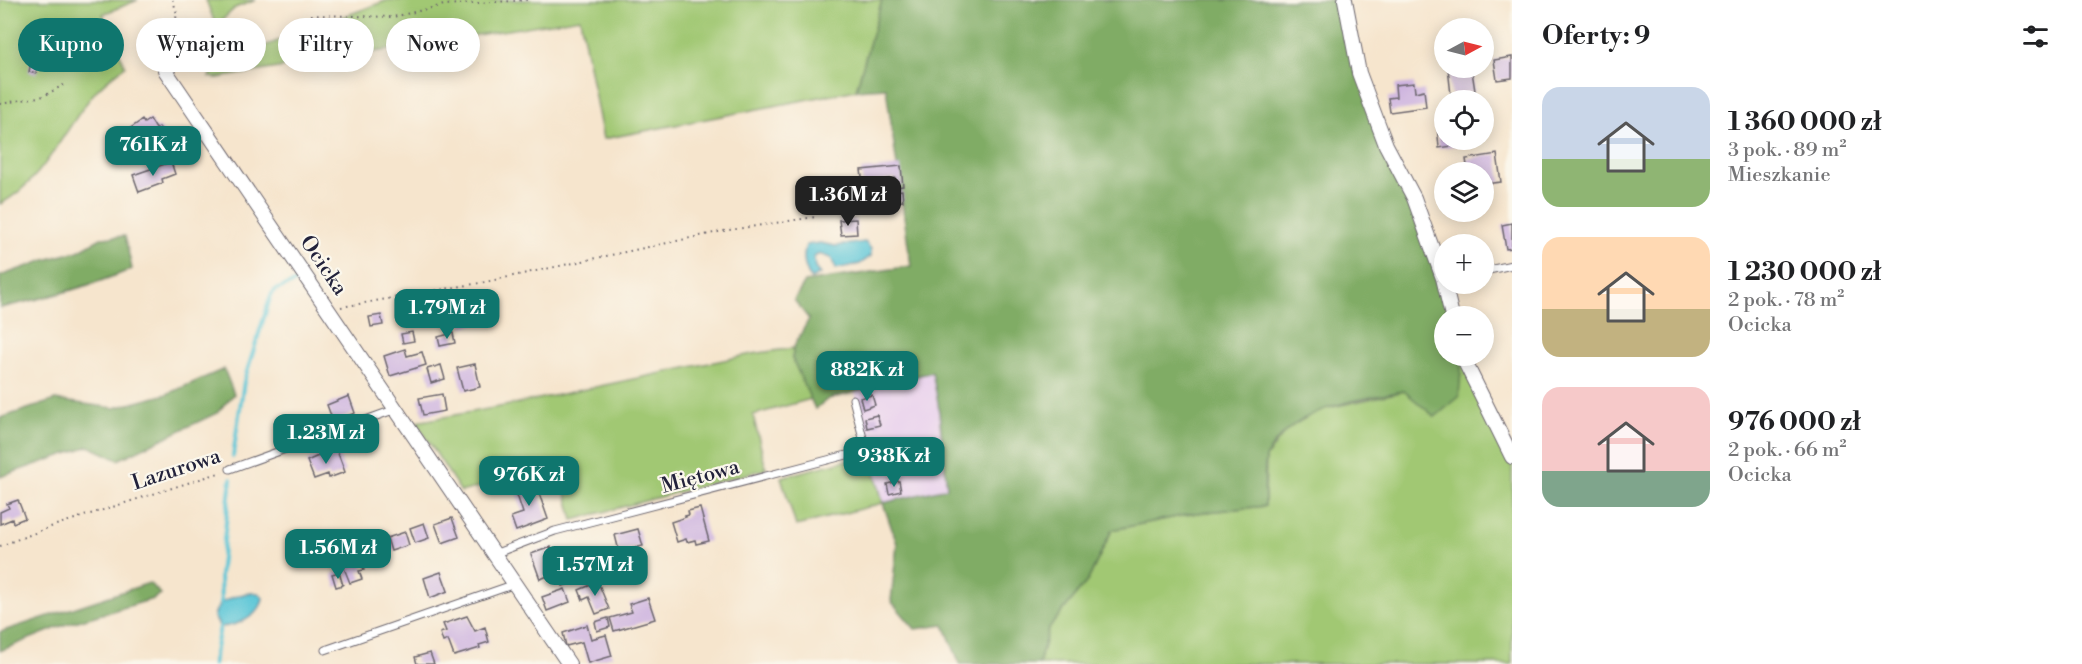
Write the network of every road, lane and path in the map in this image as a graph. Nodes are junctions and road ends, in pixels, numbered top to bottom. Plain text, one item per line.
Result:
1 (173, 0) edge
2 (529, 0) edge
3 (1345, 0) edge
4 (311, 15) dead end
5 (176, 18) edge
6 (166, 72) edge
7 (67, 83) dead end
8 (0, 104) edge
9 (815, 217) dead end
10 (1434, 251) edge
11 (1512, 265) edge
12 (1494, 269) edge
13 (332, 314) junction
14 (1467, 366) edge
15 (853, 399) dead end
16 (396, 409) junction
17 (1512, 458) edge
18 (230, 469) joint
19 (0, 546) edge
20 (494, 554) junction
21 (515, 584) junction
22 (325, 650) dead end
23 (569, 664) edge

1 - 5 path
2 - 4 path
3 - 10 street
6 - 13 street, Ocicka
7 - 8 path
9 - 13 path
11 - 12 lane
13 - 16 street, Ocicka
14 - 17 street
15 - 20 lane, Miętowa
16 - 18 lane, Lazurowa
16 - 20 street, Ocicka
18 - 19 path, Lazurowa
20 - 21 street, Ocicka
21 - 22 lane
21 - 23 street, Ocicka

